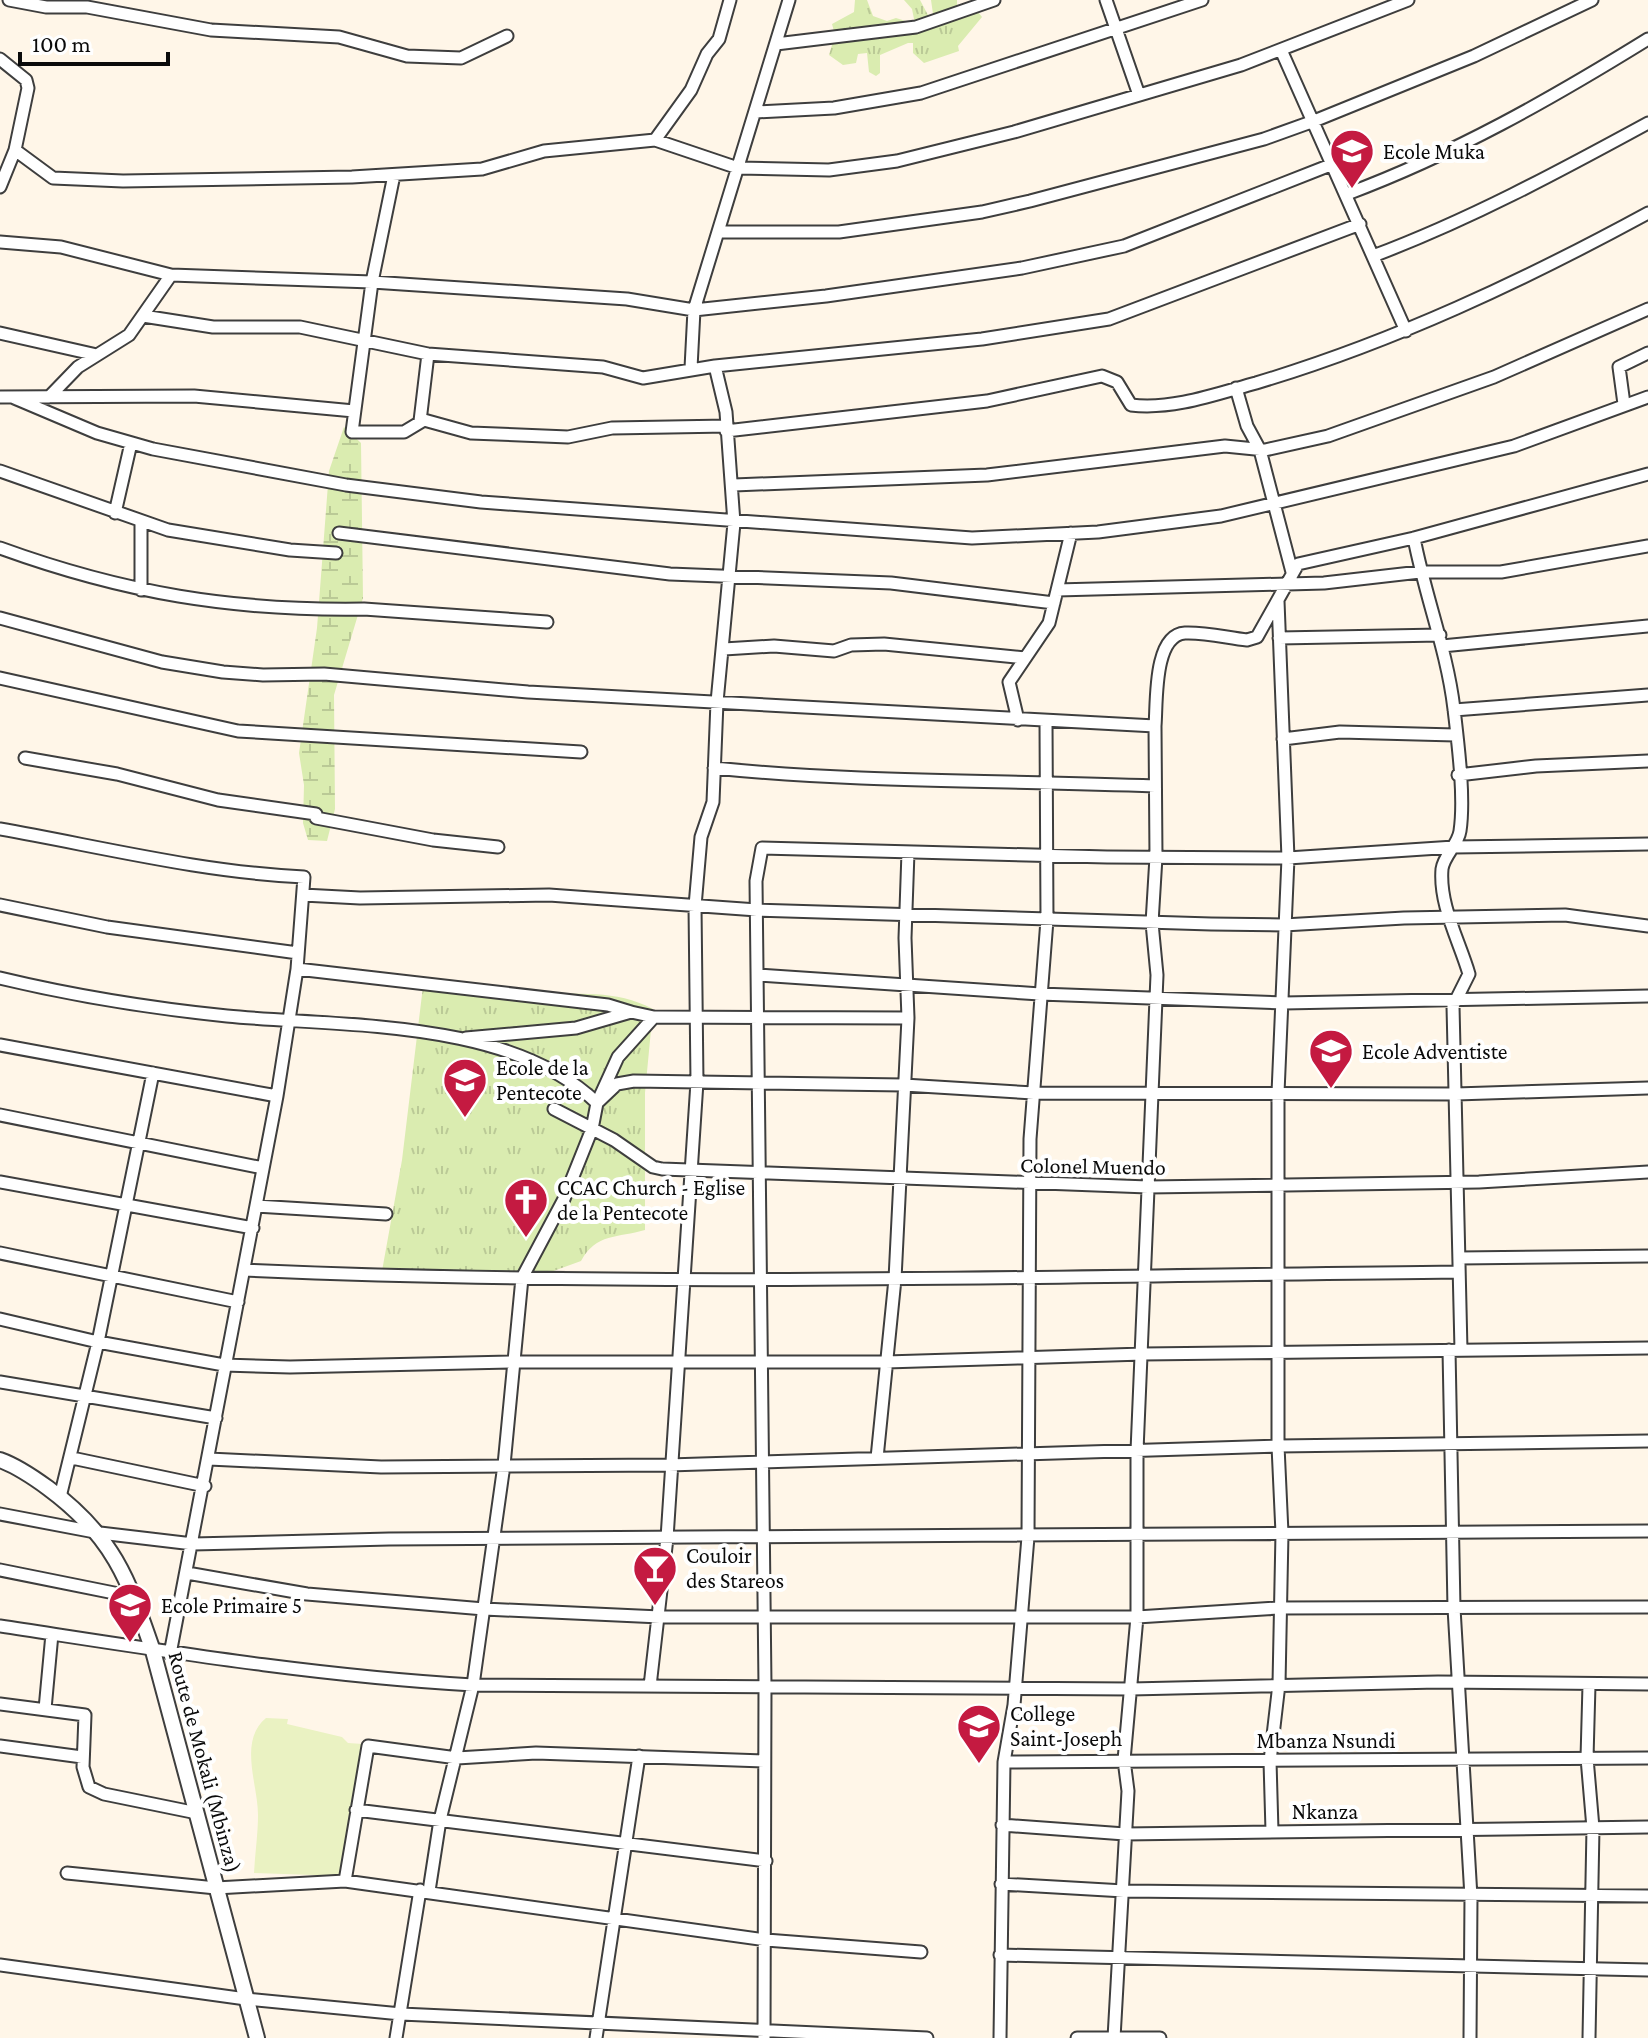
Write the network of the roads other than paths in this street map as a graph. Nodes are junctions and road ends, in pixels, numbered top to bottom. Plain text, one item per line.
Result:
1 (9, 0) edge
2 (730, 0) edge
3 (994, 0) edge
4 (1106, 0) edge
5 (1202, 0) edge
6 (1408, 0) edge
7 (1592, 0) edge
8 (790, 1) edge
9 (1117, 31) junction
10 (507, 36) dead end
11 (1648, 39) edge
12 (776, 44) junction
13 (1281, 50) junction
14 (0, 59) edge
15 (1139, 95) junction
16 (756, 112) junction
17 (1314, 121) junction
18 (1648, 123) edge
19 (655, 140) junction
20 (15, 150) junction
21 (1333, 164) junction
22 (738, 168) junction
23 (394, 175) junction
24 (0, 187) edge
25 (1347, 194) junction
26 (1648, 213) edge
27 (1360, 224) junction
28 (719, 232) junction
29 (0, 242) edge
30 (1373, 256) junction
31 (171, 275) junction
32 (372, 282) junction
33 (1648, 309) edge
34 (694, 310) junction
35 (143, 316) junction
36 (1406, 331) junction
37 (0, 333) edge
38 (365, 341) junction
39 (1648, 353) edge
40 (428, 354) junction
41 (97, 355) junction
42 (715, 366) junction
43 (691, 368) junction
44 (1236, 388) junction
45 (6, 397) edge
46 (49, 397) junction
47 (1648, 397) edge
48 (1624, 404) junction
49 (354, 411) junction
50 (420, 421) junction
51 (726, 428) junction
52 (131, 443) junction
53 (1260, 450) junction
54 (0, 471) edge
55 (1648, 474) edge
56 (734, 485) junction
57 (1275, 503) junction
58 (115, 513) junction
59 (141, 522) junction
60 (734, 523) junction
61 (339, 533) dead end
62 (1071, 533) junction
63 (1414, 538) junction
64 (1648, 546) edge
65 (0, 548) edge
66 (336, 553) dead end
67 (1420, 572) junction
68 (1289, 578) junction
69 (730, 579) junction
70 (141, 590) junction
71 (1057, 590) junction
72 (1278, 600) junction
73 (1054, 603) junction
74 (0, 618) edge
75 (547, 622) dead end
76 (1648, 626) edge
77 (1279, 638) junction
78 (1441, 640) junction
79 (724, 649) junction
80 (1025, 658) junction
81 (0, 678) edge
82 (1648, 695) edge
83 (717, 702) junction
84 (1454, 710) junction
85 (1018, 720) junction
86 (1046, 721) junction
87 (1155, 726) junction
88 (1455, 735) junction
89 (1283, 739) junction
90 (581, 752) dead end
91 (25, 758) dead end
92 (1648, 761) edge
93 (714, 768) junction
94 (1458, 775) junction
95 (1046, 783) junction
96 (1155, 786) junction
97 (0, 829) edge
98 (1648, 844) edge
99 (498, 847) dead end
100 (1454, 847) junction
101 (908, 852) junction
102 (1048, 855) junction
103 (1156, 857) junction
104 (1288, 858) junction
105 (303, 895) junction
106 (0, 905) edge
107 (695, 906) junction
108 (757, 910) junction
109 (905, 913) junction
110 (1452, 919) junction
111 (1047, 920) junction
112 (1152, 923) junction
113 (1284, 925) junction
114 (1648, 926) edge
115 (298, 953) junction
116 (297, 969) junction
117 (758, 975) junction
118 (0, 978) edge
119 (907, 984) junction
120 (1040, 994) junction
121 (1648, 996) edge
122 (1156, 997) junction
123 (1453, 1000) junction
124 (1284, 1003) junction
125 (631, 1012) junction
126 (695, 1016) junction
127 (758, 1016) junction
128 (654, 1017) junction
129 (908, 1018) junction
130 (289, 1021) junction
131 (453, 1038) junction
132 (0, 1045) edge
133 (153, 1073) junction
134 (760, 1081) junction
135 (697, 1082) junction
136 (904, 1085) junction
137 (1648, 1088) edge
138 (1151, 1091) junction
139 (1034, 1093) junction
140 (1278, 1093) junction
141 (1456, 1094) junction
142 (277, 1096) junction
143 (597, 1103) junction
144 (554, 1109) dead end
145 (0, 1115) edge
146 (592, 1129) junction
147 (139, 1144) junction
148 (263, 1168) junction
149 (691, 1170) junction
150 (761, 1172) junction
151 (1648, 1172) edge
152 (898, 1177) junction
153 (0, 1182) edge
154 (1458, 1183) junction
155 (1029, 1185) junction
156 (1148, 1187) junction
157 (1278, 1187) junction
158 (126, 1205) junction
159 (256, 1206) junction
160 (386, 1214) dead end
161 (253, 1228) junction
162 (0, 1253) edge
163 (1648, 1256) edge
164 (1459, 1258) junction
165 (244, 1270) junction
166 (1459, 1272) junction
167 (1278, 1274) junction
168 (1143, 1275) junction
169 (112, 1276) junction
170 (522, 1278) junction
171 (760, 1278) junction
172 (1031, 1278) junction
173 (683, 1279) junction
174 (895, 1279) junction
175 (238, 1302) junction
176 (0, 1319) edge
177 (98, 1342) junction
178 (1648, 1348) edge
179 (1455, 1350) junction
180 (1143, 1354) junction
181 (1279, 1354) junction
182 (1031, 1359) junction
183 (512, 1362) junction
184 (886, 1362) junction
185 (677, 1363) junction
186 (762, 1363) junction
187 (224, 1365) junction
188 (0, 1382) edge
189 (86, 1398) junction
190 (216, 1418) junction
191 (1648, 1441) edge
192 (1450, 1444) junction
193 (1278, 1446) junction
194 (1137, 1451) junction
195 (1029, 1455) junction
196 (72, 1458) junction
197 (877, 1458) junction
198 (209, 1459) junction
199 (0, 1460) edge
200 (762, 1462) junction
201 (504, 1465) junction
202 (669, 1465) junction
203 (205, 1486) junction
204 (60, 1497) junction
205 (0, 1514) edge
206 (1452, 1531) junction
207 (1648, 1531) edge
208 (100, 1533) junction
209 (1282, 1533) junction
210 (1139, 1536) junction
211 (1028, 1537) junction
212 (667, 1538) junction
213 (764, 1538) junction
214 (495, 1541) junction
215 (193, 1544) junction
216 (0, 1570) edge
217 (187, 1573) junction
218 (134, 1597) junction
219 (1648, 1607) edge
220 (1278, 1608) junction
221 (1454, 1608) junction
222 (484, 1609) junction
223 (763, 1616) junction
224 (1022, 1616) junction
225 (660, 1617) junction
226 (1137, 1617) junction
227 (0, 1626) edge
228 (52, 1634) junction
229 (153, 1651) junction
230 (170, 1654) junction
231 (1279, 1684) junction
232 (1459, 1684) junction
233 (1648, 1684) edge
234 (473, 1685) junction
235 (1589, 1685) junction
236 (650, 1686) junction
237 (765, 1686) junction
238 (1014, 1688) junction
239 (1131, 1689) junction
240 (0, 1704) edge
241 (45, 1709) junction
242 (0, 1746) edge
243 (639, 1756) junction
244 (82, 1757) junction
245 (457, 1758) junction
246 (1587, 1758) junction
247 (1648, 1758) edge
248 (1124, 1760) junction
249 (764, 1761) junction
250 (1270, 1761) junction
251 (1462, 1761) junction
252 (1004, 1762) junction
253 (356, 1810) junction
254 (197, 1813) junction
255 (440, 1820) junction
256 (1002, 1825) junction
257 (1648, 1827) edge
258 (1593, 1828) junction
259 (1469, 1830) junction
260 (1272, 1831) junction
261 (1125, 1834) junction
262 (627, 1845) junction
263 (766, 1861) junction
264 (67, 1873) dead end
265 (345, 1881) junction
266 (1001, 1884) junction
267 (216, 1888) junction
268 (424, 1891) junction
269 (1124, 1891) junction
270 (1591, 1895) junction
271 (1648, 1896) edge
272 (1471, 1897) junction
273 (614, 1918) junction
274 (766, 1940) junction
275 (921, 1952) dead end
276 (1000, 1955) junction
277 (1117, 1960) junction
278 (0, 1965) edge
279 (1471, 1966) junction
280 (1589, 1969) junction
281 (1648, 1970) edge
282 (246, 1999) junction
283 (401, 2014) junction
284 (598, 2024) junction
285 (764, 2034) edge
286 (257, 2038) edge
287 (396, 2038) edge
288 (596, 2038) edge
289 (927, 2038) edge
290 (1000, 2038) edge
291 (1077, 2038) edge
292 (1114, 2038) edge
293 (1160, 2038) edge
294 (1470, 2038) edge
295 (1589, 2038) edge

1 - 10 street
2 - 19 street
3 - 12 street
4 - 9 street
5 - 9 street
6 - 13 street
7 - 17 street
8 - 12 street
9 - 15 street
9 - 16 street
11 - 25 street
12 - 16 street
13 - 15 street
13 - 17 street
14 - 20 street
15 - 22 street
16 - 22 street
17 - 21 street
17 - 28 street
18 - 30 street
19 - 22 street
19 - 23 street
20 - 23 street
20 - 24 street
21 - 25 street
21 - 34 street
22 - 28 street
23 - 32 street
25 - 27 street
26 - 36 street
27 - 30 street
27 - 42 street
28 - 34 street
29 - 31 street
30 - 36 street
31 - 32 street
31 - 35 street
32 - 34 street
32 - 38 street
33 - 53 street
34 - 43 street
35 - 38 street
35 - 41 street
36 - 44 street
37 - 41 street
38 - 40 street
38 - 49 street
39 - 48 street
40 - 43 street
40 - 50 street
41 - 46 street
42 - 43 street
42 - 51 street
44 - 51 street
44 - 53 street
45 - 46 street
45 - 52 street
46 - 49 street
47 - 48 street
48 - 57 street
49 - 50 street
50 - 51 street
51 - 56 street
52 - 58 street
52 - 60 street
53 - 56 street
53 - 57 street
54 - 58 street
55 - 63 street
56 - 60 street
57 - 62 street
57 - 68 street
58 - 59 street
59 - 66 street
59 - 70 street
60 - 62 street
60 - 69 street
61 - 69 street
62 - 71 street
63 - 67 street
63 - 68 street
64 - 67 street
65 - 70 street
67 - 68 street
67 - 78 street
68 - 71 street
68 - 72 street
69 - 73 street
69 - 79 street
70 - 75 street
71 - 73 street
72 - 77 street
72 - 87 street
73 - 80 street
74 - 83 street
76 - 78 street
77 - 78 street
77 - 89 street
78 - 84 street
79 - 80 street
79 - 83 street
80 - 85 street
81 - 90 street
82 - 84 street
83 - 85 street
83 - 93 street
84 - 88 street
85 - 86 street
86 - 87 street
86 - 95 street
87 - 96 street
88 - 89 street
88 - 94 street
89 - 104 street
91 - 99 street
92 - 94 street
93 - 95 street
93 - 107 street
94 - 100 street
95 - 96 street
95 - 102 street
96 - 103 street
97 - 105 street
98 - 100 street
100 - 104 street
100 - 110 street
101 - 102 street
101 - 108 street
101 - 109 street
102 - 103 street
102 - 111 street
103 - 104 street
103 - 112 street
104 - 113 street
105 - 107 street
105 - 115 street
106 - 115 street
107 - 108 street
107 - 126 street
108 - 109 street
108 - 117 street
109 - 111 street
109 - 119 street
110 - 113 street
110 - 114 street
110 - 123 street
111 - 112 street
111 - 120 street
112 - 113 street
112 - 122 street
113 - 124 street
115 - 116 street
116 - 125 street
116 - 130 street
117 - 119 street
117 - 127 street
118 - 130 street
119 - 120 street
119 - 129 street
120 - 122 street
120 - 139 street
121 - 123 street
122 - 124 street
122 - 138 street
123 - 124 street
123 - 141 street
124 - 140 street
125 - 128 street
125 - 131 street
126 - 127 street
126 - 128 street
126 - 135 street
127 - 129 street
127 - 134 street
128 - 143 street
129 - 136 street
130 - 131 street
130 - 142 street
131 - 143 street
132 - 133 street
133 - 142 street
133 - 147 street
134 - 135 street
134 - 136 street
134 - 150 street
135 - 143 street
135 - 149 street
136 - 139 street
136 - 152 street
137 - 141 street
138 - 139 street
138 - 140 street
138 - 156 street
139 - 155 street
140 - 141 street
140 - 157 street
141 - 154 street
142 - 148 street
143 - 146 street
144 - 146 street, Colonel Muendo
145 - 147 street
146 - 149 street, Colonel Muendo
146 - 170 street
147 - 148 street
147 - 158 street
148 - 159 street
149 - 150 street, Colonel Muendo
149 - 173 street
150 - 152 street, Colonel Muendo
150 - 171 street
151 - 154 street, Colonel Muendo
152 - 155 street, Colonel Muendo
152 - 174 street
153 - 158 street
154 - 157 street, Colonel Muendo
154 - 164 street
155 - 156 street, Colonel Muendo
155 - 172 street
156 - 157 street, Colonel Muendo
156 - 168 street
157 - 167 street
158 - 161 street
158 - 169 street
159 - 160 street
159 - 161 street
161 - 165 street
162 - 169 street
163 - 164 street
164 - 166 street
165 - 170 street
165 - 175 street
166 - 167 street
166 - 179 street
167 - 168 street
167 - 181 street
168 - 172 street
168 - 180 street
169 - 175 street
169 - 177 street
170 - 173 street
170 - 183 street
171 - 173 street
171 - 174 street
171 - 186 street
172 - 174 street
172 - 182 street
173 - 185 street
174 - 184 street
175 - 187 street
176 - 177 street
177 - 187 street
177 - 189 street
178 - 179 street
179 - 181 street
179 - 192 street
180 - 181 street
180 - 182 street
180 - 194 street
181 - 193 street
182 - 184 street
182 - 195 street
183 - 185 street
183 - 187 street
183 - 201 street
184 - 186 street
184 - 197 street
185 - 186 street
185 - 202 street
186 - 200 street
187 - 190 street
188 - 189 street
189 - 190 street
189 - 196 street
190 - 198 street
191 - 192 street
192 - 193 street
192 - 206 street
193 - 194 street
193 - 209 street
194 - 195 street
194 - 210 street
195 - 197 street
195 - 211 street
196 - 203 street
196 - 204 street
197 - 200 street
198 - 201 street
198 - 203 street
199 - 204 street, Route de Mokali (Mbinza)
200 - 202 street
200 - 213 street
201 - 202 street
201 - 214 street
202 - 212 street
203 - 215 street
204 - 208 street, Route de Mokali (Mbinza)
205 - 208 street
206 - 207 street
206 - 209 street
206 - 221 street
208 - 215 street
208 - 218 street, Route de Mokali (Mbinza)
209 - 210 street
209 - 220 street
210 - 211 street
210 - 226 street
211 - 213 street
211 - 224 street
212 - 213 street
212 - 214 street
212 - 225 street
213 - 223 street
214 - 215 street
214 - 222 street
215 - 217 street
216 - 218 street
217 - 222 street
217 - 230 street
218 - 229 street, Route de Mokali (Mbinza)
219 - 221 street
220 - 221 street
220 - 226 street
220 - 231 street
221 - 232 street
222 - 225 street
222 - 234 street
223 - 224 street
223 - 225 street
223 - 237 street
224 - 226 street
224 - 238 street
225 - 236 street
226 - 239 street
227 - 228 street
228 - 229 street
228 - 241 street
229 - 230 street
229 - 254 street, Route de Mokali (Mbinza)
230 - 234 street
231 - 232 street
231 - 239 street
231 - 250 street
232 - 235 street
232 - 251 street
233 - 235 street
234 - 236 street
234 - 245 street
235 - 246 street
236 - 237 street
237 - 238 street
237 - 249 street
238 - 239 street
238 - 252 street
239 - 248 street
240 - 241 street
241 - 244 street
242 - 244 street
243 - 245 street
243 - 249 street
243 - 262 street
244 - 254 street
245 - 253 street
245 - 255 street
246 - 247 street, Mbanza Nsundi
246 - 251 street, Mbanza Nsundi
246 - 258 street
248 - 250 street, Mbanza Nsundi
248 - 252 street, Mbanza Nsundi
248 - 261 street
249 - 263 street
250 - 251 street, Mbanza Nsundi
250 - 260 street
251 - 259 street
252 - 256 street
253 - 255 street
253 - 265 street
254 - 267 street, Route de Mokali (Mbinza)
255 - 262 street
255 - 268 street
256 - 261 street, Nkanza
256 - 266 street
257 - 258 street, Nkanza
258 - 259 street, Nkanza
258 - 270 street
259 - 260 street, Nkanza
259 - 272 street
260 - 261 street, Nkanza
261 - 269 street
262 - 263 street
262 - 273 street
263 - 274 street
264 - 267 street
265 - 267 street
265 - 268 street
266 - 269 street
266 - 276 street
267 - 282 street, Route de Mokali (Mbinza)
268 - 273 street
268 - 283 street
269 - 272 street
269 - 277 street
270 - 271 street
270 - 272 street
270 - 280 street
272 - 279 street
273 - 274 street
273 - 284 street
274 - 275 street
274 - 285 street
276 - 277 street
276 - 290 street
277 - 279 street
277 - 292 street
278 - 282 street
279 - 280 street
279 - 294 street
280 - 281 street
280 - 295 street
282 - 283 street
282 - 286 street, Route de Mokali (Mbinza)
283 - 284 street
283 - 287 street
284 - 285 street
284 - 288 street
285 - 289 street
291 - 292 street
292 - 293 street

